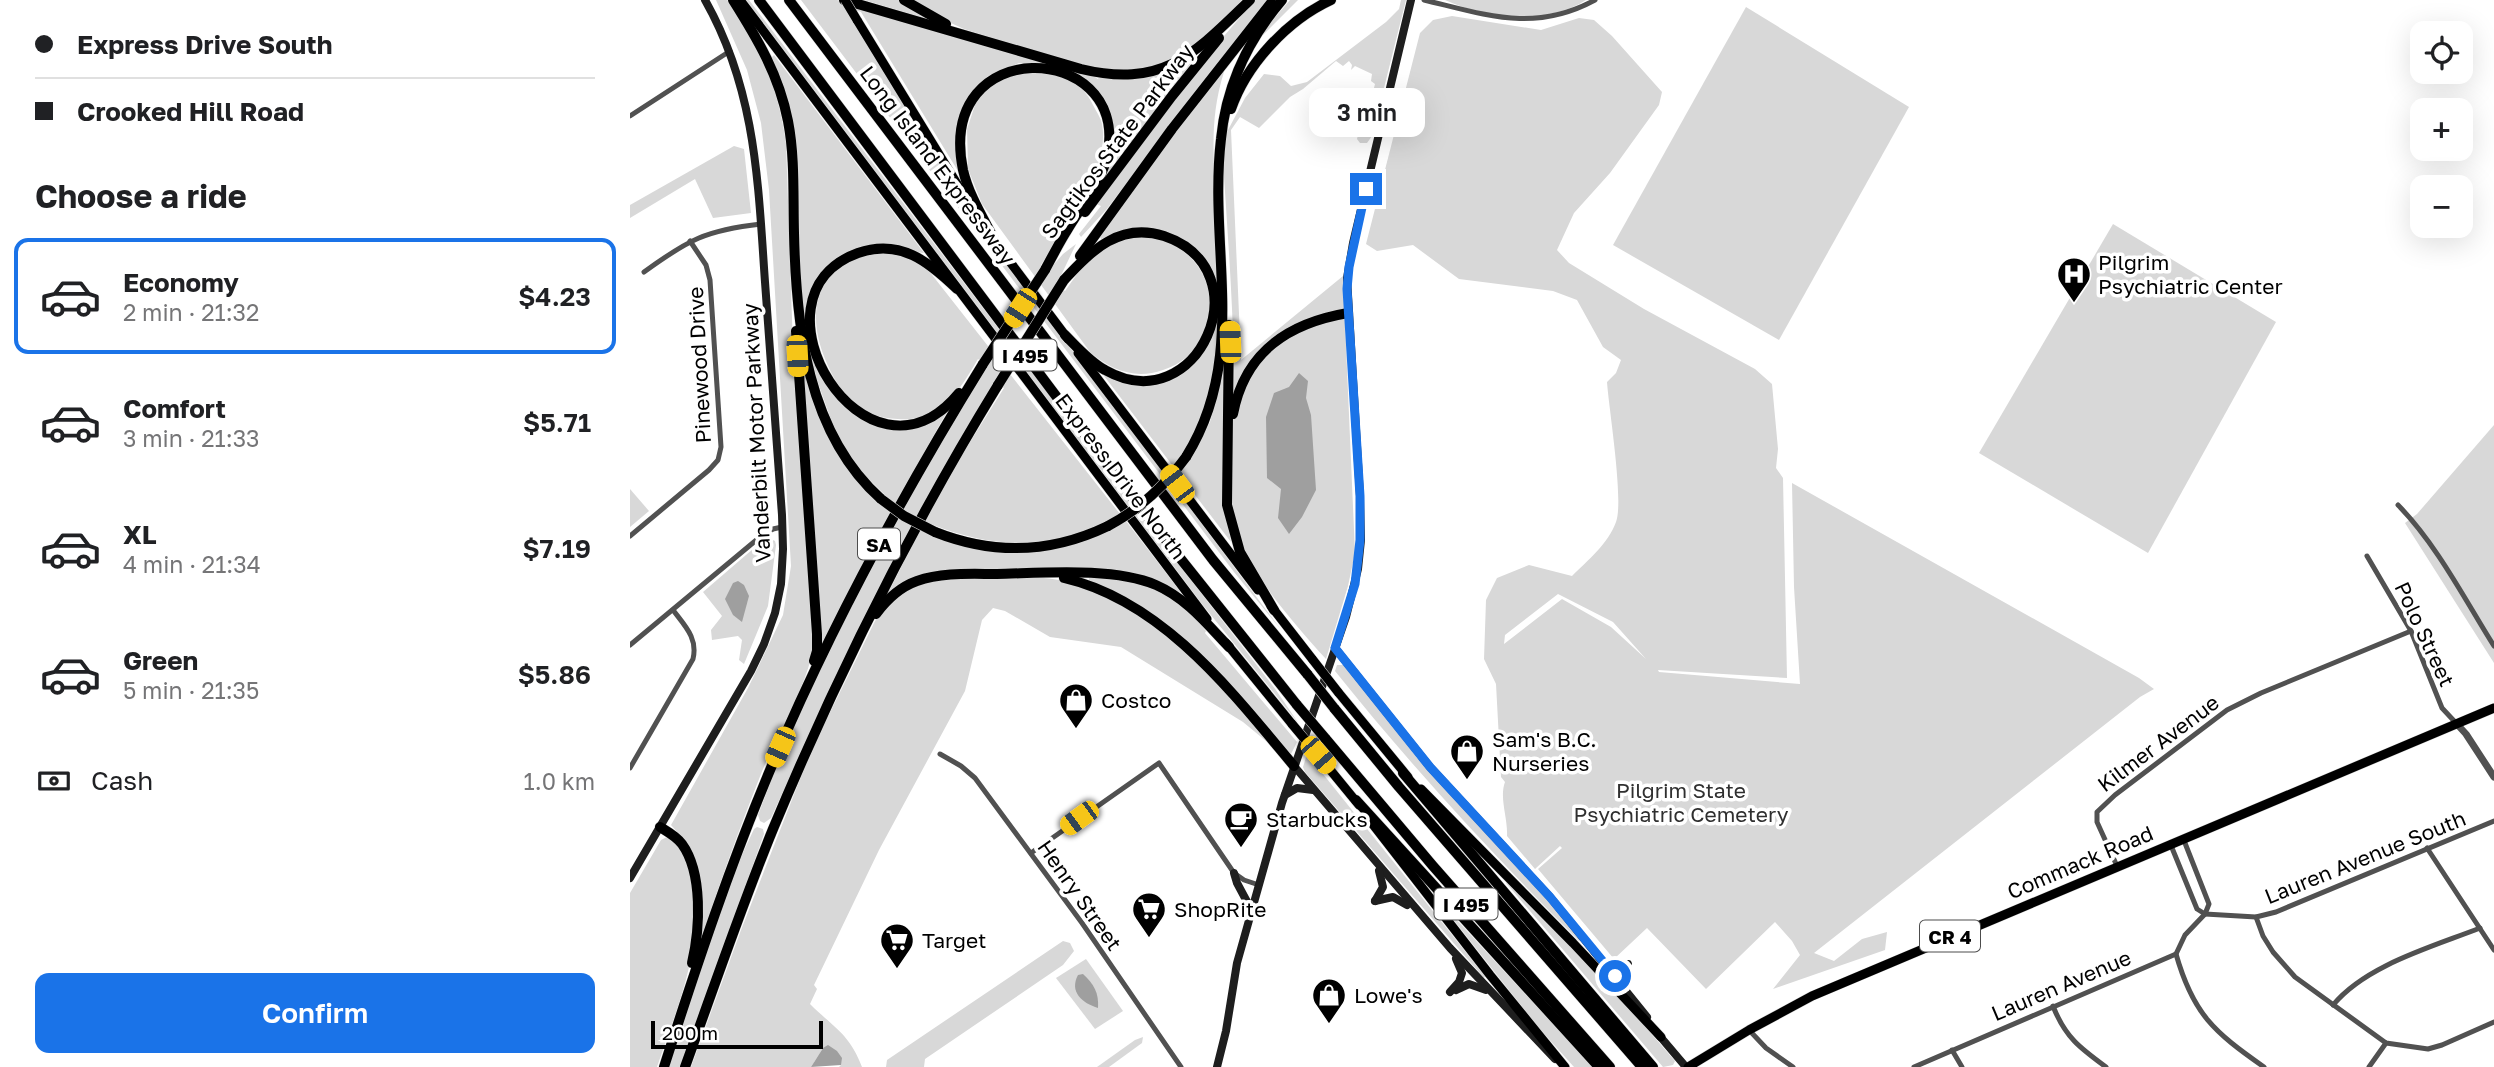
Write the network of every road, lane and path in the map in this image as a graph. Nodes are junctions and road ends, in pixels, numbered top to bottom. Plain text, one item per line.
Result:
1 (705, 0) edge
2 (733, 0) edge
3 (740, 0) edge
4 (759, 0) edge
5 (789, 0) edge
6 (844, 0) edge
7 (904, 0) edge
8 (1250, 0) edge
9 (1273, 0) edge
10 (1282, 0) edge
11 (1331, 0) edge
12 (1411, 0) edge
13 (1424, 0) edge
14 (1595, 0) edge
15 (988, 41) junction
16 (730, 51) junction
17 (630, 116) edge
18 (1219, 192) junction
19 (761, 224) junction
20 (690, 241) junction
21 (996, 243) junction
22 (1222, 265) junction
23 (1045, 270) junction
24 (644, 272) dead end
25 (1065, 280) junction
26 (796, 285) junction
27 (957, 289) junction
28 (1348, 313) junction
29 (1065, 335) junction
30 (983, 364) junction
31 (1226, 474) junction
32 (2398, 505) dead end
33 (782, 527) junction
34 (630, 536) edge
35 (2367, 556) dead end
36 (1040, 573) junction
37 (1274, 610) junction
38 (673, 611) junction
39 (2411, 631) junction
40 (860, 637) junction
41 (630, 645) edge
42 (2494, 646) edge
43 (1229, 647) junction
44 (1335, 648) junction
45 (2494, 708) edge
46 (2456, 723) junction
47 (787, 731) junction
48 (940, 754) dead end
49 (1294, 766) junction
50 (630, 768) edge
51 (1404, 773) junction
52 (2494, 777) edge
53 (1313, 790) junction
54 (1285, 795) junction
55 (1356, 800) junction
56 (2494, 821) edge
57 (660, 827) junction
58 (2183, 838) junction
59 (2170, 844) junction
60 (2427, 848) junction
61 (1031, 853) junction
62 (1377, 865) junction
63 (2116, 866) junction
64 (1234, 873) junction
65 (630, 878) edge
66 (1259, 885) junction
67 (1252, 911) junction
68 (2205, 914) junction
69 (2256, 917) junction
70 (1423, 918) junction
71 (2480, 928) junction
72 (1450, 948) junction
73 (2494, 950) edge
74 (2176, 954) junction
75 (1604, 962) junction
76 (1625, 989) junction
77 (1492, 993) junction
78 (2333, 1005) junction
79 (2053, 1006) junction
80 (2494, 1022) edge
81 (1749, 1030) junction
82 (1661, 1037) junction
83 (672, 1041) junction
84 (2386, 1043) junction
85 (1951, 1049) junction
86 (1646, 1066) edge
87 (664, 1067) edge
88 (685, 1067) edge
89 (1181, 1067) edge
90 (1217, 1067) edge
91 (1564, 1067) edge
92 (1599, 1067) edge
93 (1610, 1067) edge
94 (1687, 1067) edge
95 (1793, 1067) edge
96 (1914, 1067) edge
97 (1962, 1067) edge
98 (2106, 1067) edge
99 (2264, 1067) edge
100 (2369, 1067) edge

1 - 16 main road, Vanderbilt Motor Parkway
2 - 26 highway
3 - 27 main road, Express Drive North
4 - 93 highway, I 495, bridge
5 - 86 highway, Long Island Expressway / I 495, bridge
6 - 15 highway
6 - 21 main road, bridge
7 - 15 highway
8 - 15 highway
8 - 23 highway, Sagtikos State Parkway / SA
9 - 25 highway, Sagtikos State Parkway / SA
10 - 18 highway
11 - 18 highway
12 - 28 main road
13 - 14 street
16 - 17 street
16 - 19 main road, Vanderbilt Motor Parkway
18 - 22 highway
19 - 20 street
19 - 33 main road, Vanderbilt Motor Parkway
20 - 24 street
20 - 34 street, Pinewood Drive
21 - 23 highway
21 - 29 main road
22 - 26 highway, bridge
22 - 31 highway
23 - 30 highway, Sagtikos State Parkway / SA, bridge
25 - 29 highway
25 - 40 highway, Sagtikos State Parkway / SA, bridge
26 - 47 highway
27 - 30 highway
27 - 43 main road, Express Drive North
28 - 31 highway
28 - 44 main road
29 - 37 main road
30 - 47 highway, Sagtikos State Parkway / SA
31 - 37 highway
32 - 42 street
33 - 38 street
33 - 57 main road, Vanderbilt Motor Parkway
35 - 39 street, Polo Street
36 - 40 highway
36 - 43 highway
36 - 49 highway
37 - 51 main road, bridge
38 - 41 street
38 - 50 street
39 - 46 street, Polo Street
39 - 63 street, Kilmer Avenue
40 - 88 highway, Sagtikos State Parkway / SA
43 - 55 main road, Express Drive North, bridge
44 - 49 main road
44 - 75 main road
45 - 46 main road, Commack Road / CR 4
46 - 52 street
46 - 58 main road, Commack Road / CR 4
47 - 83 highway, Sagtikos State Parkway / SA
48 - 61 street, Henry Street
49 - 53 main road
49 - 54 main road
51 - 82 main road
51 - 86 highway
53 - 54 main road
53 - 62 main road
54 - 66 main road
55 - 91 main road, Express Drive North
55 - 92 highway
56 - 60 street, Lauren Avenue South
57 - 65 main road, Vanderbilt Motor Parkway
57 - 83 highway
58 - 59 main road, Commack Road / CR 4
58 - 68 street
59 - 63 main road, Commack Road / CR 4
59 - 68 street
60 - 69 street, Lauren Avenue South
60 - 71 street
61 - 64 street
61 - 89 street, Henry Street
62 - 70 main road
62 - 70 main road
63 - 81 main road, Commack Road / CR 4
64 - 66 street
64 - 67 main road
66 - 67 main road
67 - 90 main road
68 - 69 street, Lauren Avenue South
68 - 74 street
69 - 78 street
70 - 72 main road
71 - 73 street
71 - 78 street
72 - 77 main road
72 - 77 main road
74 - 79 street, Lauren Avenue
74 - 99 street
75 - 76 main road
75 - 76 main road
76 - 82 main road
77 - 91 main road
78 - 84 street
79 - 85 street, Lauren Avenue
79 - 98 street
80 - 84 street
81 - 94 main road, Commack Road / CR 4
81 - 95 street
82 - 94 main road
83 - 87 highway, Sagtikos State Parkway / SA
84 - 100 street
85 - 96 street, Lauren Avenue
85 - 97 street

